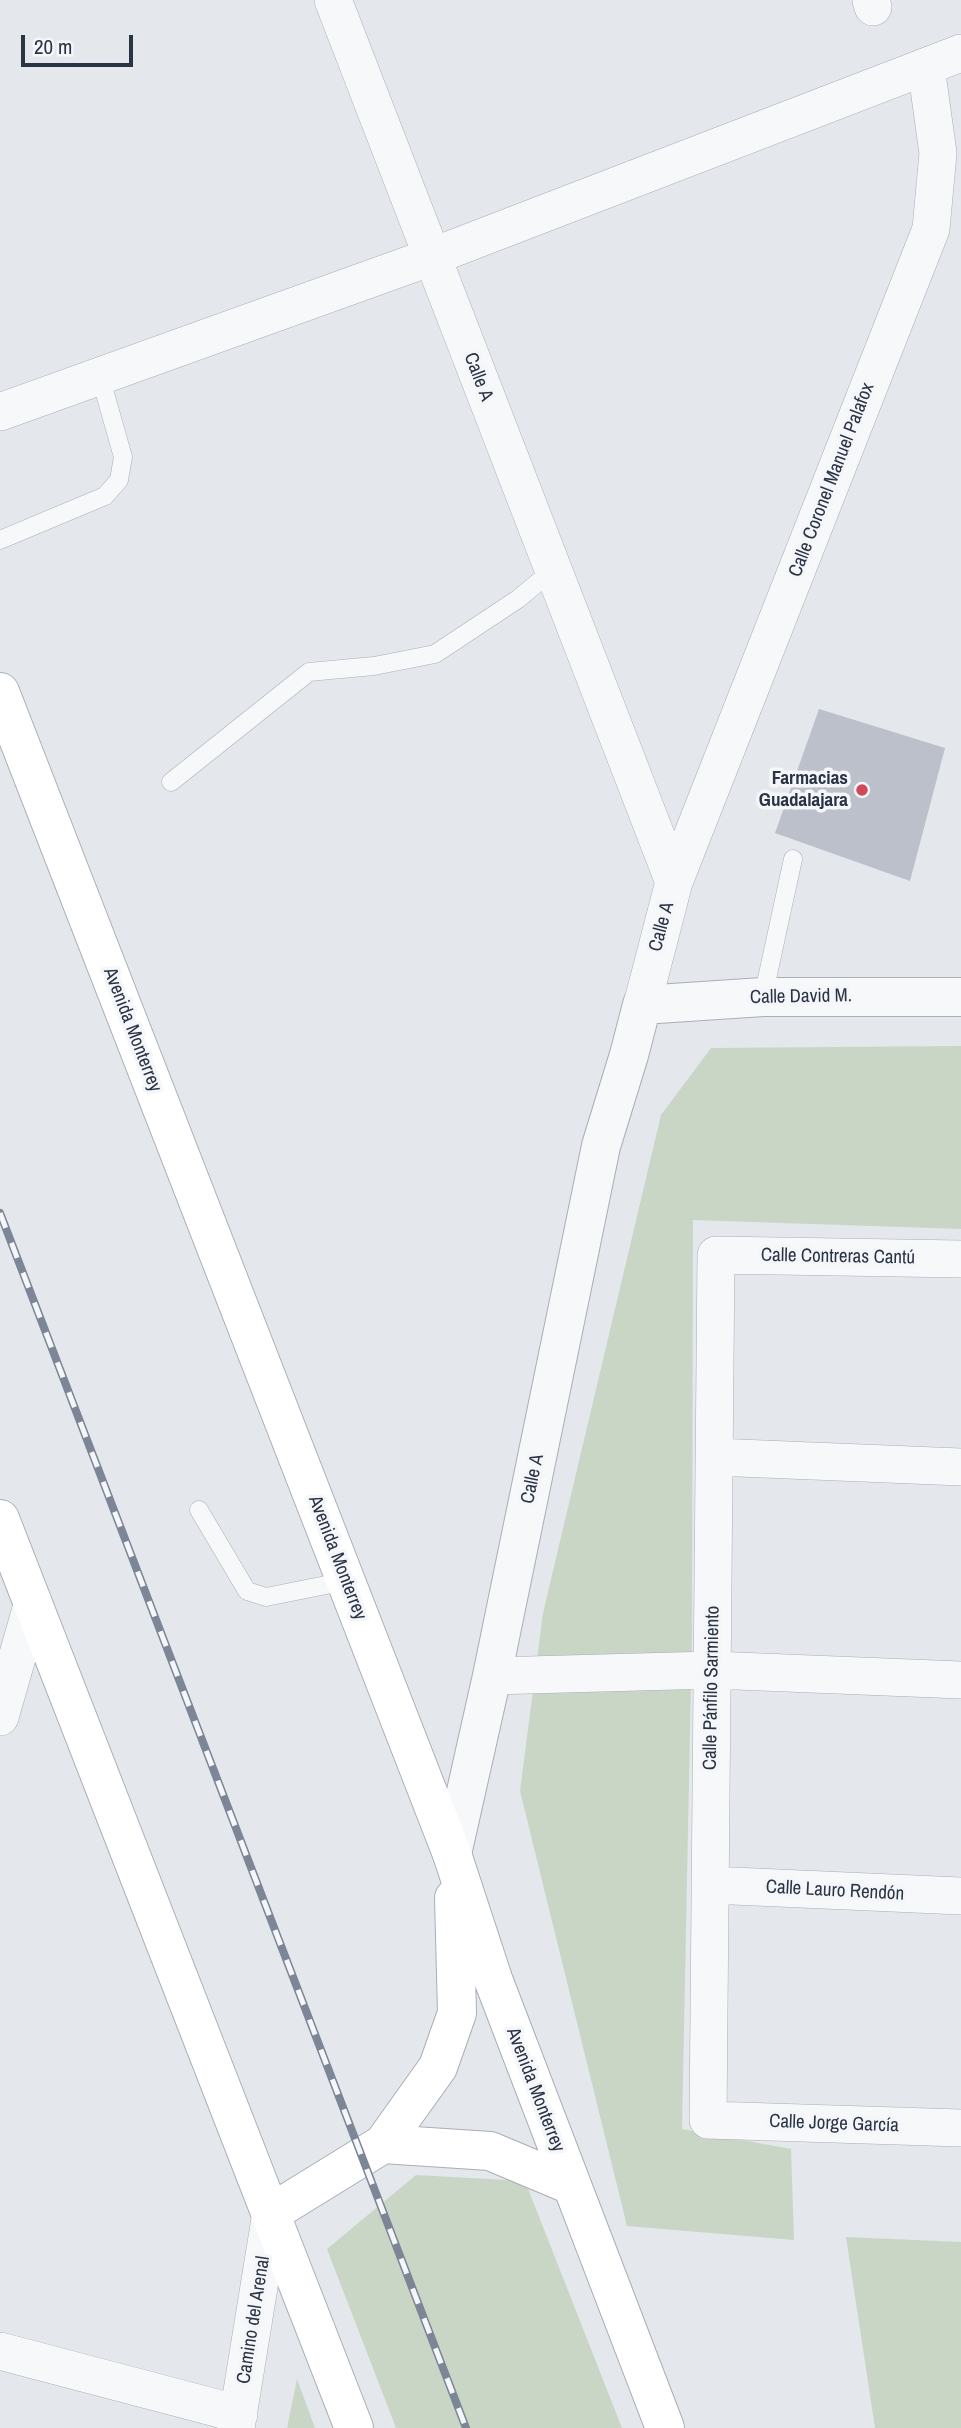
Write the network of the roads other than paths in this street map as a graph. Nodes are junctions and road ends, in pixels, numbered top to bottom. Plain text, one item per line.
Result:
1 (333, 0) edge
2 (961, 53) edge
3 (926, 67) junction
4 (431, 257) junction
5 (100, 376) junction
6 (0, 412) edge
7 (0, 540) edge
8 (553, 570) junction
9 (0, 692) edge
10 (171, 782) dead end
11 (793, 859) dead end
12 (674, 882) junction
13 (763, 997) junction
14 (961, 997) edge
15 (642, 1005) junction
16 (716, 1255) joint
17 (961, 1259) edge
18 (714, 1457) junction
19 (961, 1466) edge
20 (199, 1510) dead end
21 (0, 1519) edge
22 (346, 1581) junction
23 (17, 1609) edge
24 (712, 1670) junction
25 (492, 1675) junction
26 (961, 1680) edge
27 (0, 1717) edge
28 (453, 1854) junction
29 (710, 1885) junction
30 (961, 1896) edge
31 (708, 2120) joint
32 (961, 2128) edge
33 (383, 2144) junction
34 (571, 2185) junction
35 (271, 2213) junction
36 (0, 2351) edge
37 (238, 2421) edge
38 (354, 2428) edge
39 (665, 2428) edge

1 - 4 street, Calle A
2 - 3 street
3 - 4 street
3 - 12 street, Calle Coronel Manuel Palafox
4 - 5 street
4 - 8 street, Calle A
5 - 6 street
5 - 7 lane
8 - 10 lane
8 - 12 street, Calle A
9 - 22 main road, Avenida Monterrey
11 - 13 lane
12 - 15 street, Calle A
13 - 14 street, Calle David M.
13 - 15 street, Calle David M.
15 - 25 street, Calle A
16 - 17 street, Calle Contreras Cantú
16 - 18 street, Calle Pánfilo Sarmiento
18 - 19 street
18 - 24 street, Calle Pánfilo Sarmiento
20 - 22 lane
21 - 23 main road
22 - 28 main road, Avenida Monterrey
23 - 27 street
23 - 35 main road
24 - 25 street
24 - 26 street
24 - 29 street, Calle Pánfilo Sarmiento
25 - 28 street, Calle A
28 - 33 main road
28 - 34 main road, Avenida Monterrey
29 - 30 street, Calle Lauro Rendón
29 - 31 street, Calle Pánfilo Sarmiento
31 - 32 street, Calle Jorge García
33 - 34 main road
33 - 35 main road
34 - 39 main road, Avenida Monterrey
35 - 37 street, Camino del Arenal
35 - 38 main road
36 - 37 street

